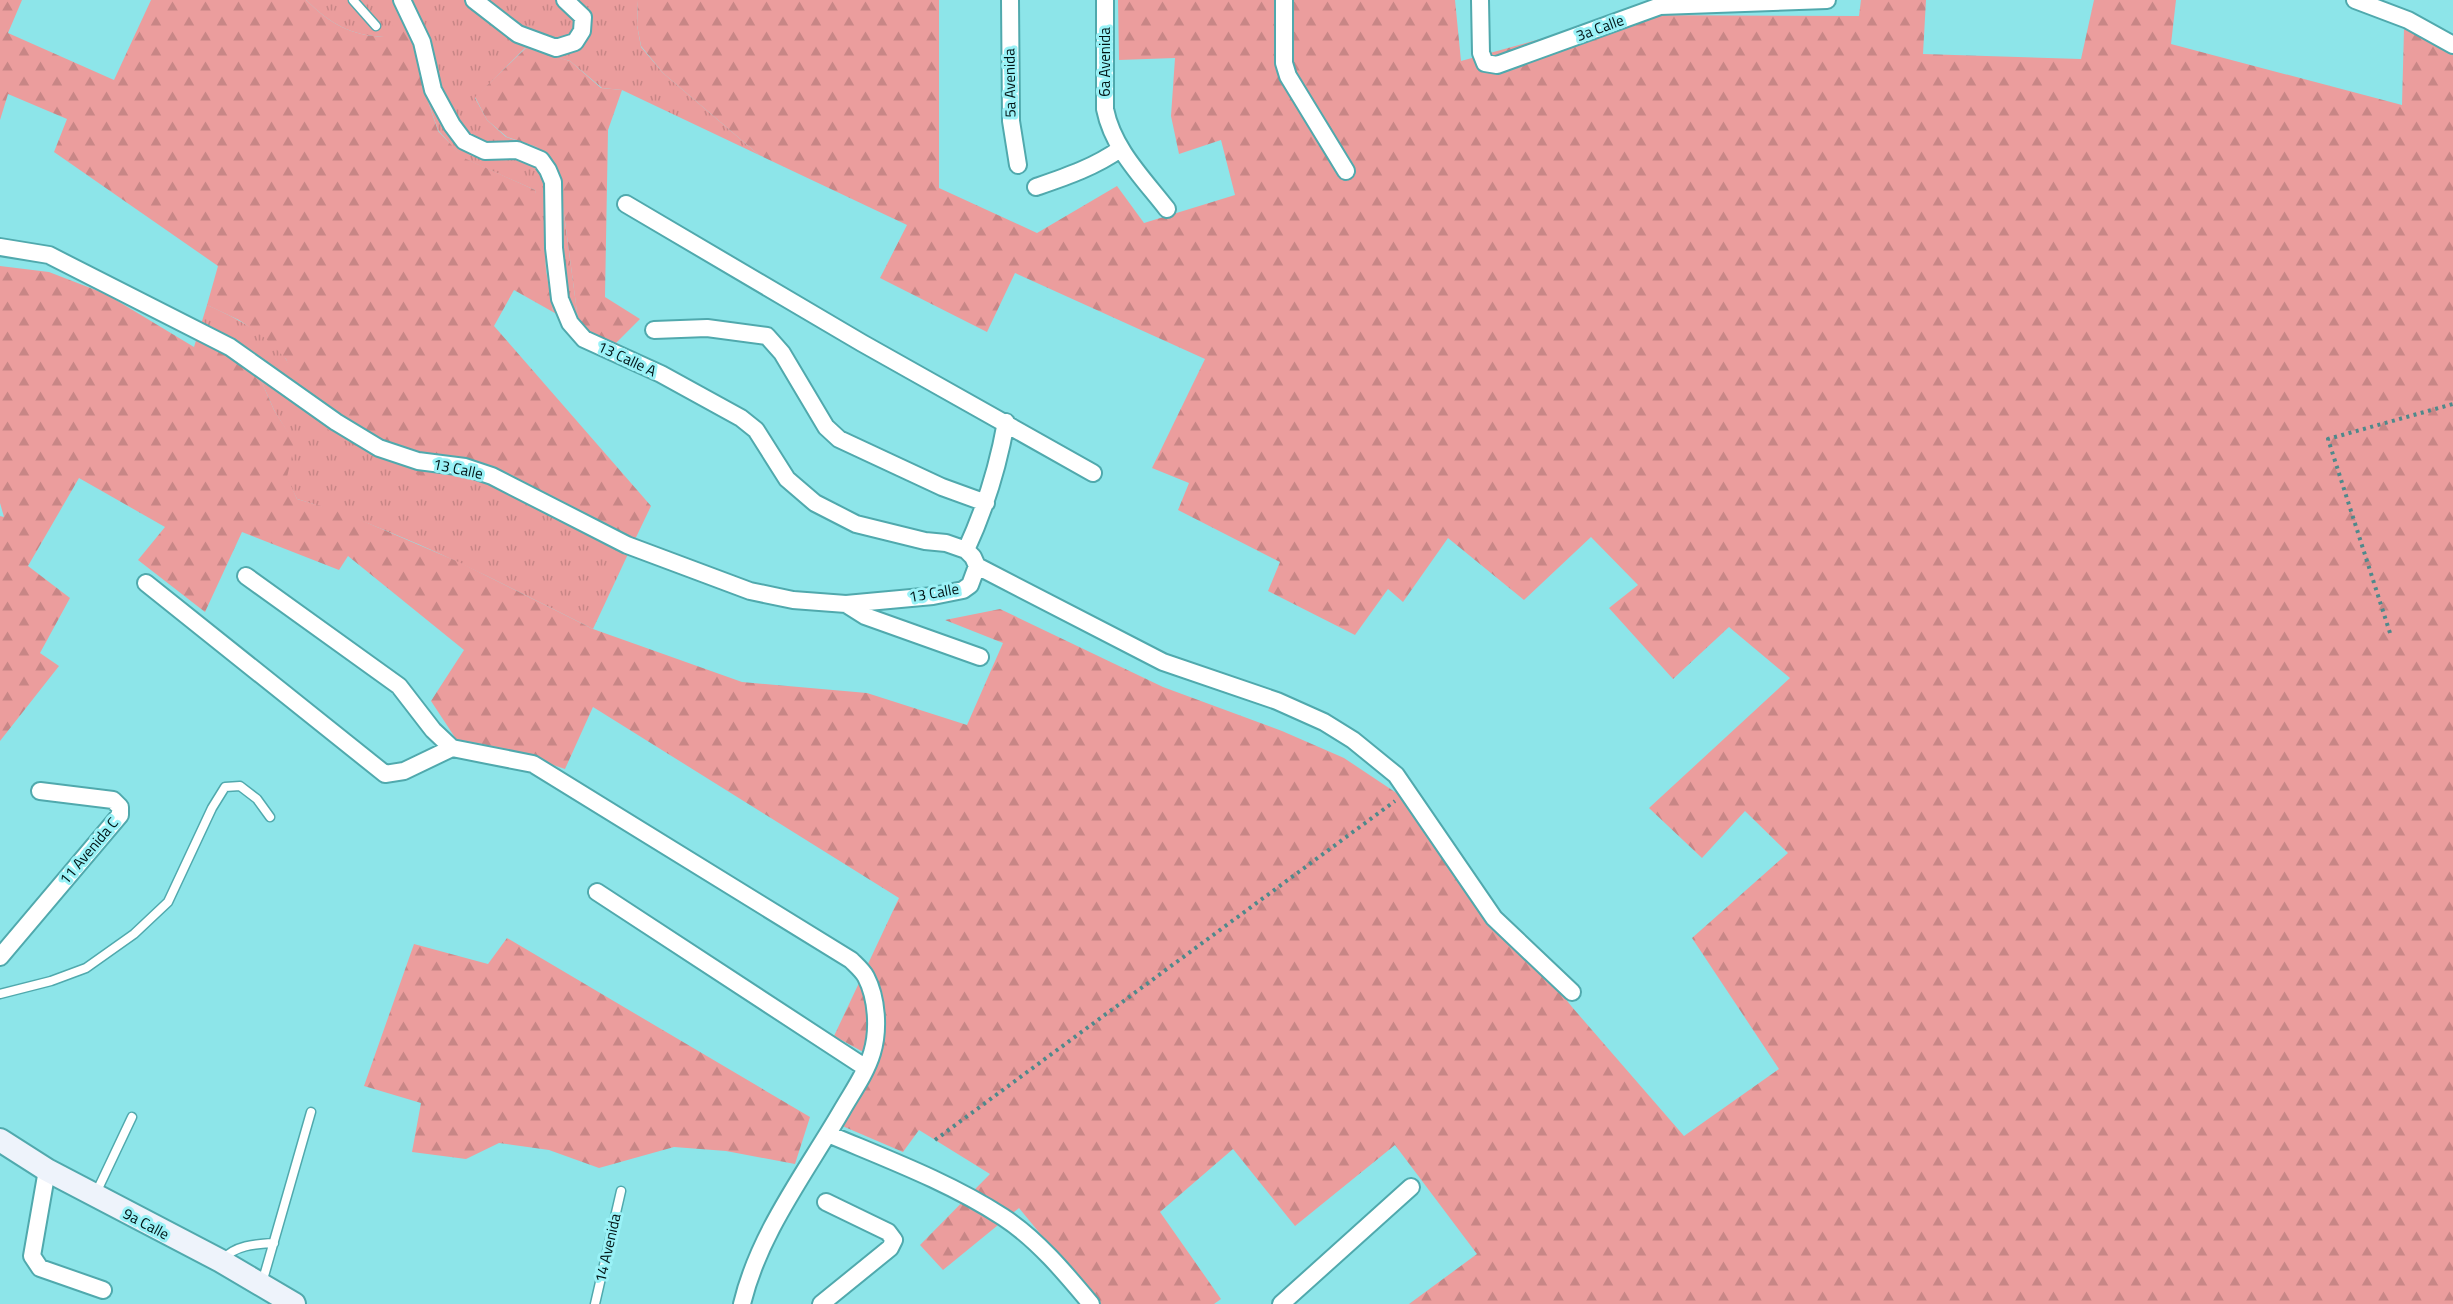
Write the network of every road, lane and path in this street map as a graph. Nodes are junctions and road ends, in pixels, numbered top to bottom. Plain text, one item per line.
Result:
1 (353, 0) edge
2 (402, 0) edge
3 (474, 0) edge
4 (565, 0) edge
5 (1010, 0) edge
6 (1105, 0) edge
7 (1284, 0) edge
8 (1480, 0) edge
9 (1827, 0) edge
10 (2355, 0) edge
11 (1660, 3) edge
12 (376, 26) dead end
13 (2453, 45) edge
14 (1120, 149) junction
15 (1018, 165) dead end
16 (1346, 171) dead end
17 (1036, 187) dead end
18 (626, 204) dead end
19 (1167, 209) dead end
20 (0, 247) edge
21 (654, 330) dead end
22 (2453, 404) edge
23 (1006, 423) junction
24 (1093, 473) dead end
25 (986, 503) junction
26 (966, 550) junction
27 (975, 571) junction
28 (246, 576) dead end
29 (146, 583) dead end
30 (846, 604) junction
31 (2390, 633) dead end
32 (980, 657) dead end
33 (452, 748) junction
34 (40, 791) dead end
35 (1408, 792) junction
36 (270, 817) dead end
37 (597, 892) dead end
38 (0, 957) edge
39 (1572, 992) dead end
40 (0, 994) edge
41 (866, 1068) junction
42 (310, 1112) dead end
43 (132, 1117) dead end
44 (828, 1134) junction
45 (0, 1140) edge
46 (934, 1140) dead end
47 (47, 1170) junction
48 (1411, 1187) dead end
49 (621, 1191) dead end
50 (94, 1196) junction
51 (826, 1202) dead end
52 (274, 1243) junction
53 (221, 1262) junction
54 (261, 1284) junction
55 (103, 1290) dead end
56 (294, 1304) edge
57 (596, 1304) edge
58 (742, 1304) edge
59 (821, 1304) edge
60 (1091, 1304) edge
61 (1281, 1304) edge

1 - 12 lane
2 - 26 street, 13 Calle A
3 - 4 street
5 - 15 street, 5a Avenida
6 - 14 street, 6a Avenida
7 - 16 street
8 - 11 street, 3a Calle
9 - 11 street, 3a Calle
10 - 13 street
14 - 17 street
14 - 19 street
18 - 23 street
20 - 30 street, 13 Calle
21 - 25 street
22 - 31 path
23 - 24 street
23 - 25 street
25 - 26 street
26 - 27 street
27 - 30 street, 13 Calle
27 - 35 street
28 - 33 street
29 - 33 street
30 - 32 street
33 - 41 street
34 - 38 street, 11 Avenida C
35 - 39 street
35 - 46 path
36 - 40 lane
37 - 41 street
41 - 44 street
42 - 52 lane
43 - 50 lane
44 - 58 street
44 - 60 street
45 - 47 street, 9a Calle
47 - 50 street, 9a Calle
47 - 55 street
48 - 61 street
49 - 57 lane, 14 Avenida
50 - 53 street, 9a Calle
51 - 59 street
52 - 53 lane
52 - 54 lane
53 - 54 street, 9a Calle
54 - 56 street, 9a Calle

